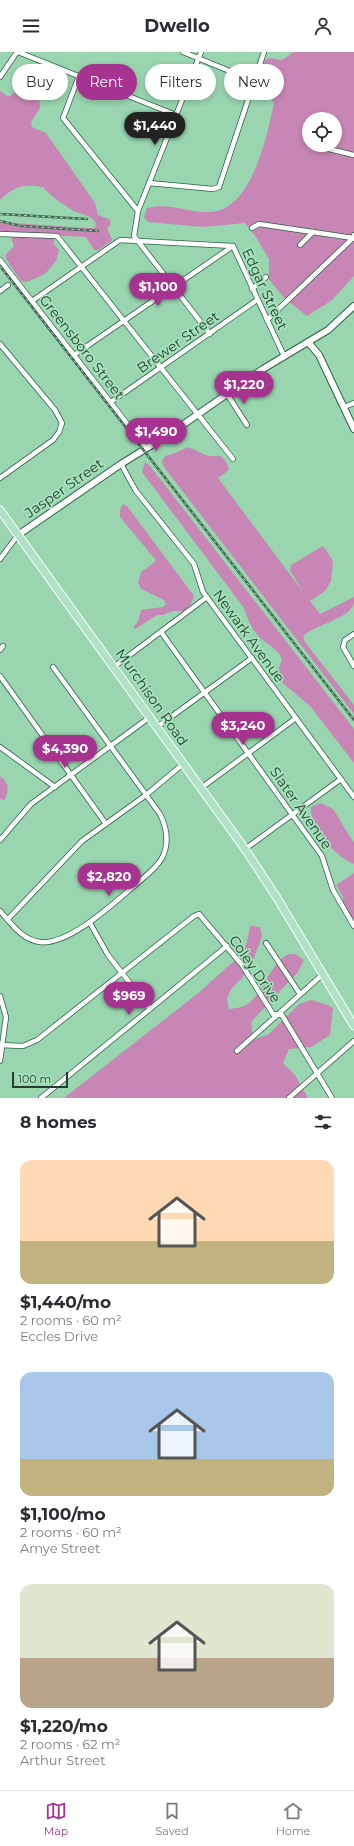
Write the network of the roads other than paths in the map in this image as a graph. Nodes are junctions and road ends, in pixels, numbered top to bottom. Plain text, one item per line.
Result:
1 (17, 52) edge
2 (183, 52) edge
3 (201, 52) edge
4 (264, 52) edge
5 (199, 58) junction
6 (260, 64) edge
7 (224, 68) edge
8 (76, 75) edge
9 (0, 77) edge
10 (76, 84) edge
11 (137, 99) edge
12 (248, 100) edge
13 (176, 115) junction
14 (339, 152) edge
15 (354, 155) edge
16 (149, 183) junction
17 (138, 211) junction
18 (252, 228) dead end
19 (313, 232) junction
20 (0, 234) edge
21 (354, 237) edge
22 (136, 241) junction
23 (300, 245) dead end
24 (233, 246) junction
25 (0, 260) edge
26 (82, 267) junction
27 (266, 277) dead end
28 (8, 285) dead end
29 (172, 287) junction
30 (252, 289) junction
31 (0, 291) edge
32 (257, 300) junction
33 (32, 302) junction
34 (354, 306) edge
35 (267, 320) junction
36 (123, 321) junction
37 (210, 334) junction
38 (308, 342) junction
39 (0, 344) edge
40 (74, 355) junction
41 (284, 356) junction
42 (160, 368) junction
43 (226, 394) junction
44 (111, 402) junction
45 (354, 403) edge
46 (344, 407) junction
47 (197, 415) junction
48 (247, 425) dead end
49 (354, 429) edge
50 (146, 448) junction
51 (233, 459) dead end
52 (121, 464) junction
53 (0, 478) edge
54 (0, 510) edge
55 (18, 535) junction
56 (0, 559) edge
57 (207, 598) junction
58 (161, 632) junction
59 (354, 634) edge
60 (252, 658) junction
61 (115, 666) junction
62 (354, 666) edge
63 (53, 667) dead end
64 (0, 676) edge
65 (204, 693) junction
66 (150, 717) junction
67 (296, 718) junction
68 (157, 727) junction
69 (111, 746) junction
70 (0, 747) edge
71 (248, 753) junction
72 (183, 764) junction
73 (71, 775) junction
74 (341, 779) junction
75 (55, 787) junction
76 (201, 788) junction
77 (146, 795) junction
78 (354, 797) edge
79 (293, 814) junction
80 (106, 824) junction
81 (0, 840) edge
82 (245, 849) junction
83 (0, 911) edge
84 (8, 919) junction
85 (90, 923) junction
86 (354, 926) edge
87 (266, 943) dead end
88 (227, 946) junction
89 (122, 973) junction
90 (323, 974) junction
91 (300, 994) junction
92 (0, 996) edge
93 (150, 1009) junction
94 (277, 1014) junction
95 (354, 1026) edge
96 (354, 1041) edge
97 (1, 1045) edge
98 (237, 1051) dead end
99 (0, 1061) edge
100 (317, 1073) junction
101 (41, 1098) edge
102 (289, 1098) edge
103 (332, 1098) edge

1 - 8 street
1 - 9 street
2 - 5 street
3 - 5 street
4 - 6 street
5 - 7 street
5 - 13 street
10 - 17 street
11 - 13 street
12 - 16 street
13 - 16 street
14 - 15 street
16 - 17 street
17 - 22 street
18 - 19 street
19 - 21 street
19 - 23 street
20 - 26 street
21 - 35 street
22 - 24 street, Edgar Street
22 - 26 street, Edgar Street
22 - 29 street
24 - 29 street
24 - 30 street, Edgar Street
25 - 33 street, Greensboro Street
26 - 33 street
26 - 36 street
27 - 30 street
28 - 31 street
29 - 36 street
29 - 37 street
30 - 32 street, Edgar Street
32 - 35 street, Edgar Street
32 - 37 street, Brewer Street
33 - 40 street, Greensboro Street
34 - 38 street, Jasper Street
35 - 41 street, Edgar Street
36 - 40 street
36 - 42 street
37 - 42 street, Brewer Street
38 - 41 street, Jasper Street
38 - 46 street
39 - 53 street
40 - 44 street, Greensboro Street
41 - 43 street, Jasper Street
42 - 44 street, Brewer Street
42 - 47 street
43 - 47 street, Jasper Street
43 - 48 street
44 - 50 street, Greensboro Street
45 - 46 street
46 - 49 street
47 - 50 street, Jasper Street
47 - 51 street
50 - 52 street, Jasper Street
52 - 55 street, Jasper Street
52 - 57 street, Newark Avenue
54 - 55 main road, Murchison Road
55 - 56 street
55 - 61 main road, Murchison Road
57 - 58 street
57 - 60 street, Newark Avenue
58 - 61 street
58 - 65 street, Slater Avenue
59 - 62 street
60 - 65 street
60 - 67 street, Newark Avenue
61 - 66 main road, Murchison Road
63 - 69 street
64 - 73 street
65 - 68 street
65 - 71 street, Slater Avenue
66 - 68 main road, Murchison Road
66 - 69 street
67 - 71 street
67 - 74 street, Newark Avenue
68 - 72 main road, Murchison Road
69 - 73 street
69 - 77 street
70 - 75 street
71 - 76 street
71 - 79 street, Slater Avenue
72 - 76 main road, Murchison Road
72 - 77 street
73 - 75 street
73 - 80 street
74 - 78 street, Newark Avenue
74 - 79 street
75 - 81 street
76 - 82 main road, Murchison Road
77 - 80 street
77 - 85 street
79 - 82 street
79 - 86 street, Slater Avenue
80 - 84 street
82 - 90 main road, Murchison Road
83 - 84 street
84 - 85 street
85 - 89 street
87 - 91 street
88 - 89 street, Coley Drive
88 - 93 street
88 - 94 street, Coley Drive
89 - 93 street
89 - 97 street
90 - 91 street
90 - 95 main road, Murchison Road
91 - 94 street
92 - 97 street
93 - 101 street
94 - 98 street
94 - 100 street, Coley Drive
96 - 100 street
97 - 99 street
100 - 102 street
100 - 103 street, Coley Drive

